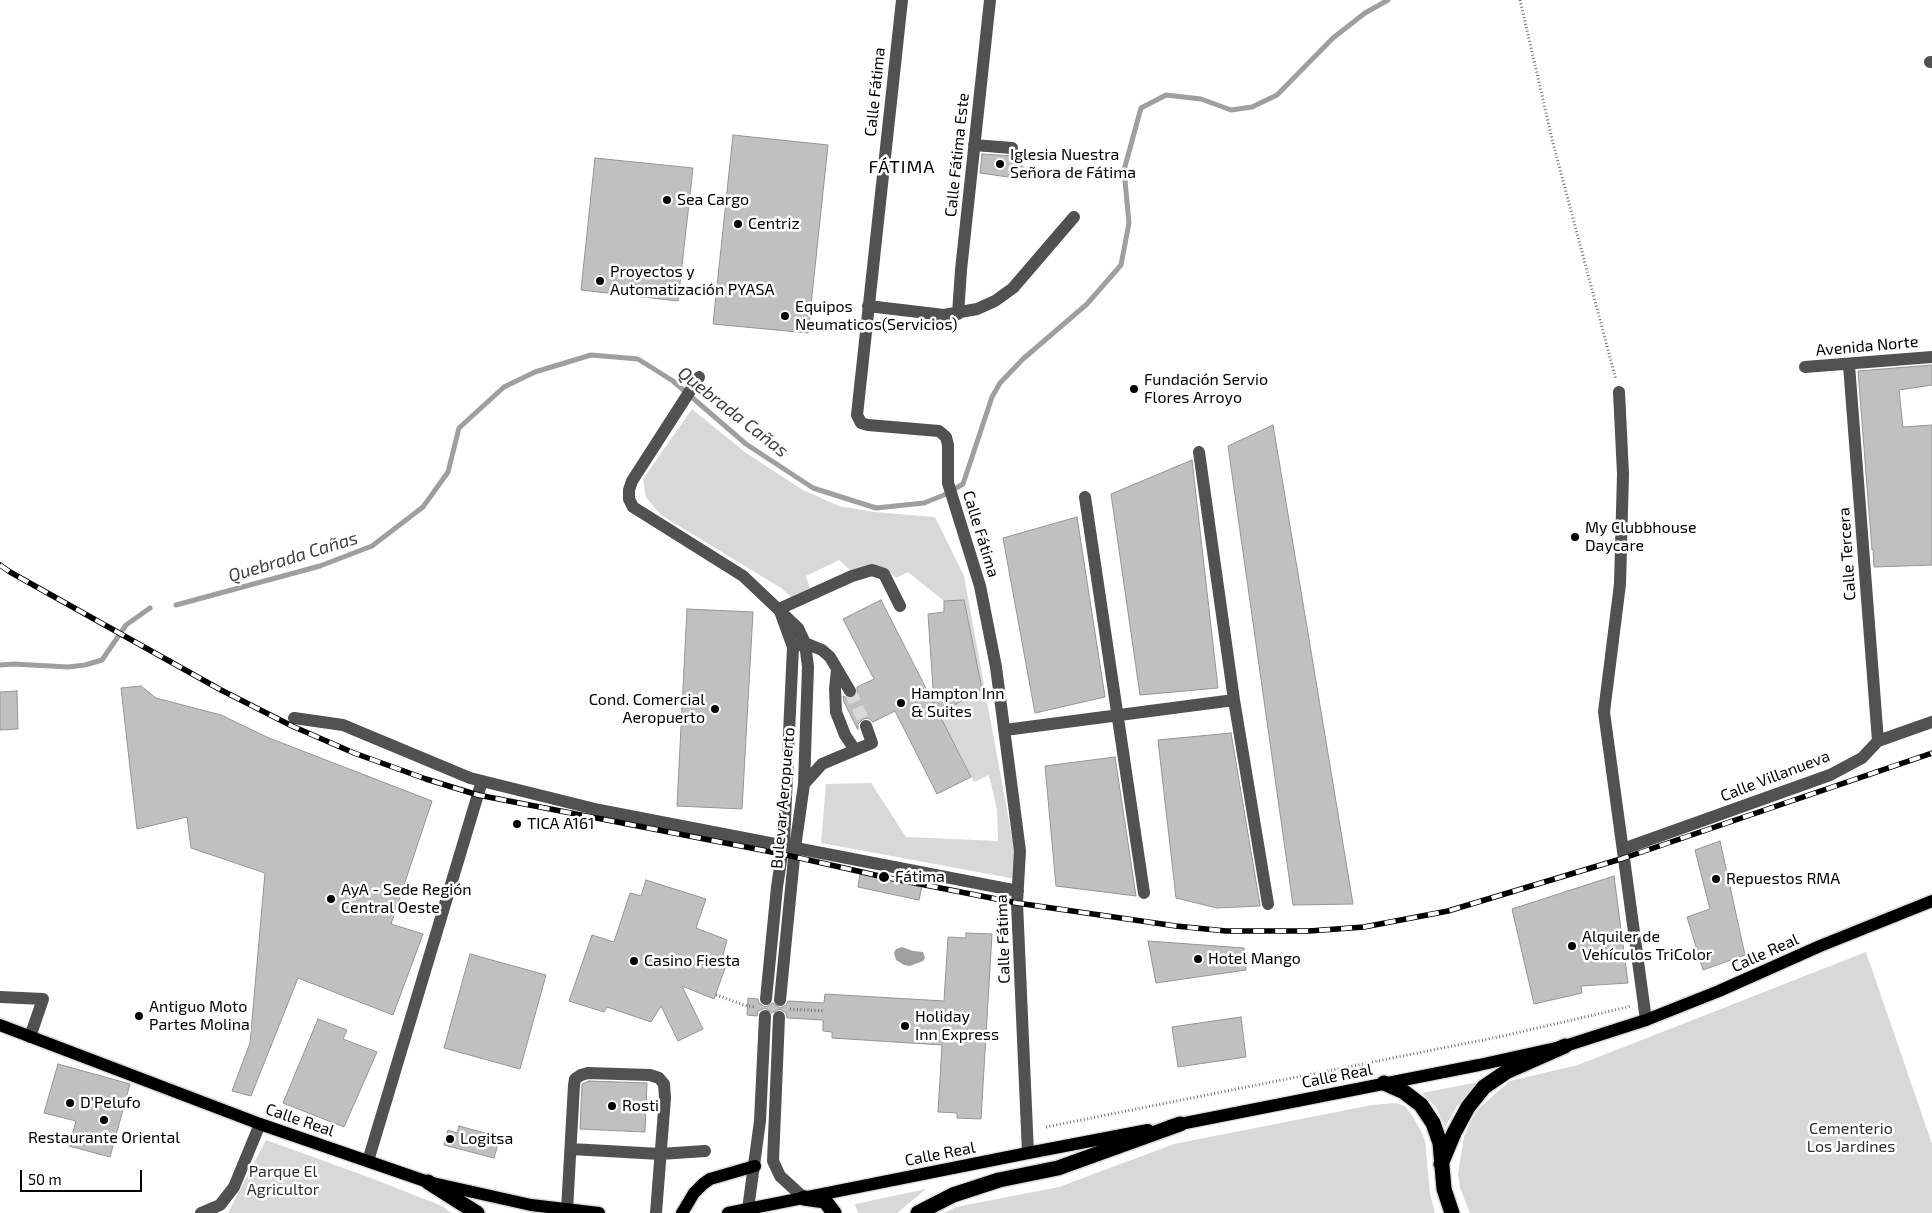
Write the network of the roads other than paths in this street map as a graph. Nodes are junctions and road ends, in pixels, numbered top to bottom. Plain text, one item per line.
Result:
1 (902, 0) edge
2 (990, 0) edge
3 (974, 145) junction
4 (1012, 148) dead end
5 (1074, 216) dead end
6 (868, 306) junction
7 (958, 314) junction
8 (1932, 357) edge
9 (1849, 365) junction
10 (1805, 367) dead end
11 (699, 377) dead end
12 (1619, 392) road end
13 (1199, 452) dead end
14 (1085, 497) dead end
15 (900, 606) dead end
16 (779, 609) junction
17 (799, 645) junction
18 (838, 670) junction
19 (850, 691) tunnel mouth
20 (1234, 700) junction
21 (1119, 715) junction
22 (294, 718) dead end
23 (1932, 722) edge
24 (866, 726) tunnel mouth
25 (1005, 730) junction
26 (1878, 741) junction
27 (855, 750) junction
28 (482, 781) junction
29 (804, 784) junction
30 (1622, 844) junction
31 (789, 847) junction
32 (1018, 891) junction
33 (1144, 893) dead end
34 (1932, 901) edge
35 (1268, 904) dead end
36 (0, 996) edge
37 (766, 999) dead end
38 (780, 1000) dead end
39 (765, 1016) dead end
40 (779, 1017) dead end
41 (1646, 1020) junction
42 (0, 1025) edge
43 (30, 1037) junction
44 (1565, 1046) junction
45 (1384, 1083) junction
46 (760, 1121) junction
47 (775, 1121) junction
48 (260, 1124) junction
49 (1180, 1124) junction
50 (571, 1149) junction
51 (705, 1151) dead end
52 (1028, 1152) junction
53 (660, 1154) junction
54 (368, 1161) junction
55 (1441, 1164) junction
56 (755, 1166) junction
57 (428, 1182) junction
58 (804, 1198) junction
59 (748, 1209) junction
60 (568, 1210) junction
61 (201, 1213) edge
62 (477, 1213) edge
63 (599, 1213) edge
64 (656, 1213) edge
65 (682, 1213) edge
66 (728, 1213) edge
67 (834, 1213) edge
68 (918, 1213) edge
69 (1452, 1213) edge

1 - 6 street, Calle Fátima
2 - 3 street, Calle Fátima Este
3 - 4 street
3 - 7 street, Calle Fátima Este
5 - 7 street
6 - 7 street
6 - 25 street, Calle Fátima
8 - 9 street, Avenida Norte
9 - 10 street, Avenida Norte
9 - 26 street, Calle Tercera
11 - 16 street, Bulevar Aeropuerto
12 - 30 street
13 - 20 street
14 - 21 street
15 - 16 street
16 - 17 street, Bulevar Aeropuerto
17 - 18 street
17 - 29 street, Bulevar Aeropuerto
17 - 31 street, Bulevar Aeropuerto
18 - 19 street
18 - 27 street
20 - 21 street
20 - 35 street
21 - 25 street
21 - 33 street
22 - 28 street
23 - 26 street, Calle Villanueva
24 - 27 street
25 - 32 street, Calle Fátima
26 - 30 street, Calle Villanueva
27 - 29 street
28 - 31 street
28 - 54 street
29 - 31 street, Bulevar Aeropuerto
30 - 41 street
31 - 32 street
31 - 37 street, Bulevar Aeropuerto
31 - 38 street, Bulevar Aeropuerto
32 - 52 street, Calle Fátima
34 - 41 main road, Calle Real
36 - 43 street
39 - 46 street
40 - 47 street
41 - 44 main road, Calle Real
42 - 43 main road, Calle Real
43 - 48 main road, Calle Real
44 - 45 main road, Calle Real
44 - 55 highway
45 - 49 main road, Calle Real
45 - 55 highway
46 - 47 street
46 - 56 street
47 - 58 street
48 - 54 main road, Calle Real
48 - 61 street
49 - 52 main road, Calle Real
49 - 68 highway
50 - 53 street
50 - 53 street
50 - 60 street
51 - 53 street
52 - 58 main road, Calle Real
53 - 64 street
54 - 57 main road, Calle Real
55 - 69 highway
56 - 59 street
56 - 65 main road
57 - 60 main road, Calle Real
57 - 62 highway
58 - 59 main road, Calle Real
58 - 67 highway
59 - 66 main road, Calle Real
60 - 63 main road, Calle Real

